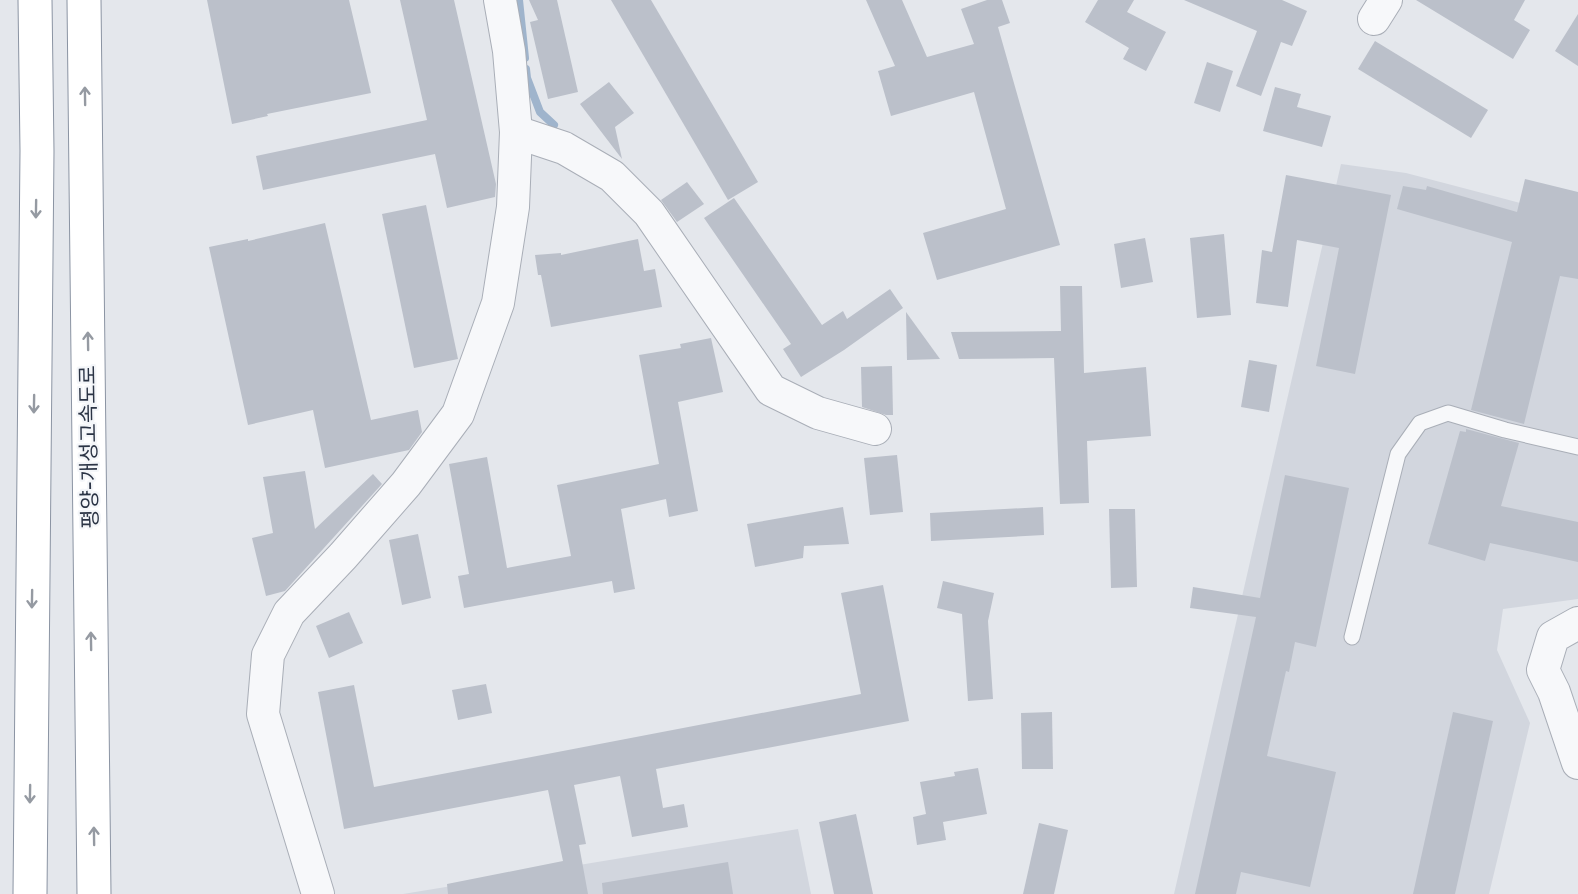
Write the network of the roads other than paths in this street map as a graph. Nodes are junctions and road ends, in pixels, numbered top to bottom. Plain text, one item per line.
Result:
1 (35, 0) edge
2 (84, 0) edge
3 (500, 0) edge
4 (516, 132) junction
5 (875, 429) dead end
6 (1578, 447) edge
7 (1578, 623) edge
8 (1352, 636) dead end
9 (1578, 763) edge
10 (26, 888) edge
11 (94, 894) edge
12 (318, 894) edge

1 -> 10 highway
11 -> 2 highway, 평양-개성고속도로
3 - 4 street
4 - 5 street
4 - 12 street
6 - 8 lane
7 - 9 street

